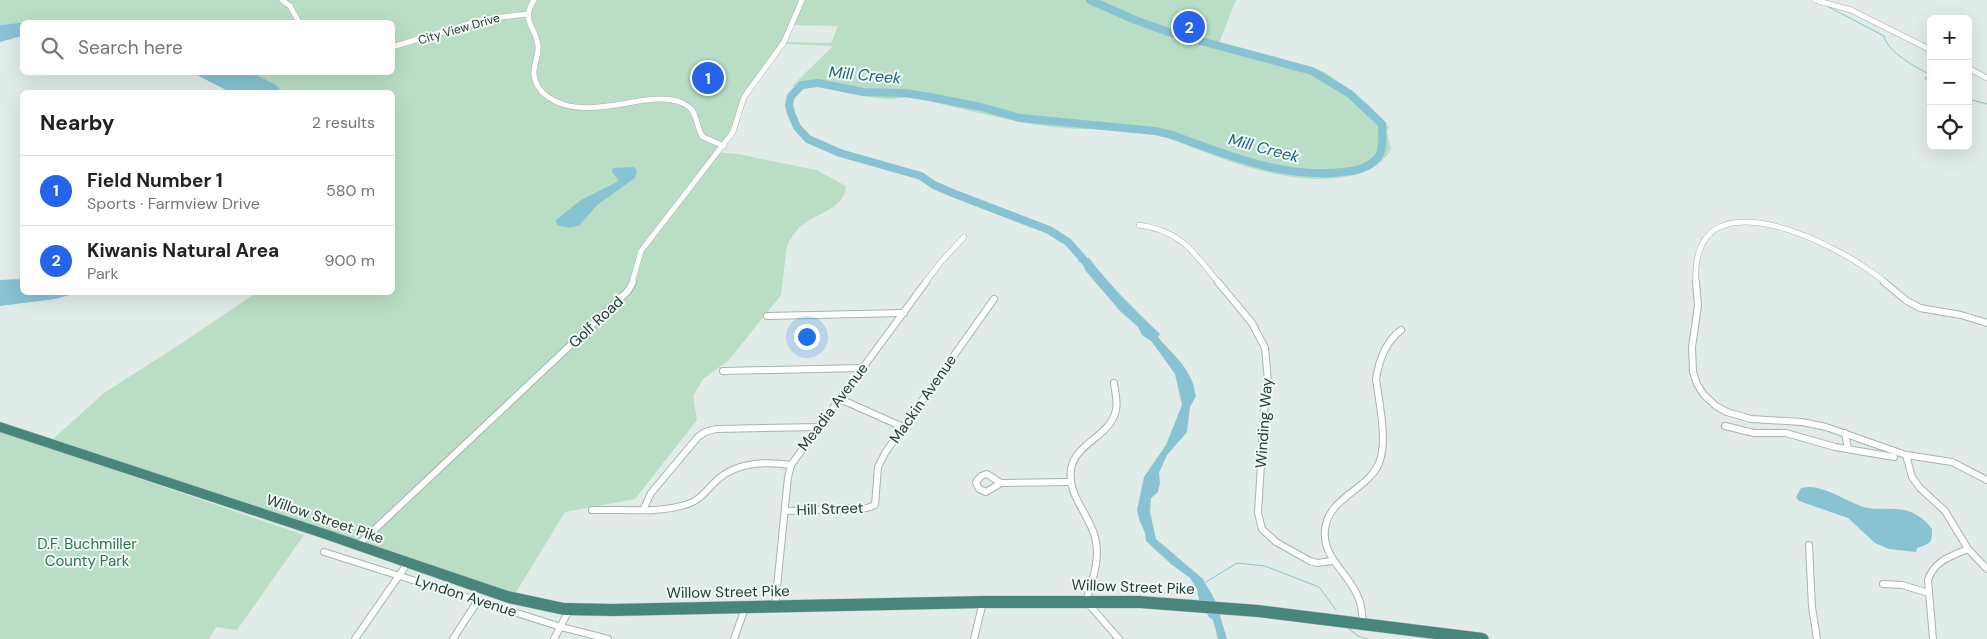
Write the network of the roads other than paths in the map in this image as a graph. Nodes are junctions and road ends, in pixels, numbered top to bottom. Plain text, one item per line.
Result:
1 (282, 0) edge
2 (534, 0) edge
3 (802, 0) edge
4 (1815, 0) edge
5 (527, 14) junction
6 (298, 20) edge
7 (395, 46) edge
8 (1927, 48) edge
9 (1972, 70) edge
10 (1987, 78) edge
11 (724, 146) junction
12 (1139, 226) dead end
13 (964, 237) dead end
14 (994, 299) dead end
15 (904, 313) junction
16 (767, 316) dead end
17 (1987, 323) edge
18 (1401, 330) dead end
19 (862, 368) junction
20 (723, 371) dead end
21 (1114, 383) dead end
22 (840, 399) junction
23 (1725, 426) dead end
24 (0, 427) edge
25 (819, 427) junction
26 (903, 427) junction
27 (1845, 433) junction
28 (1848, 449) junction
29 (1906, 455) junction
30 (1894, 457) dead end
31 (791, 465) junction
32 (1987, 480) edge
33 (1071, 482) junction
34 (1002, 484) dead end
35 (874, 507) joint
36 (644, 508) junction
37 (592, 510) dead end
38 (785, 510) junction
39 (1809, 545) dead end
40 (356, 547) junction
41 (1968, 549) junction
42 (324, 552) dead end
43 (1332, 561) junction
44 (407, 564) junction
45 (1987, 569) edge
46 (399, 575) junction
47 (1884, 584) dead end
48 (1929, 593) junction
49 (1086, 601) junction
50 (477, 602) junction
51 (983, 602) junction
52 (775, 607) junction
53 (745, 608) junction
54 (569, 610) junction
55 (1363, 622) junction
56 (561, 627) junction
57 (355, 639) edge
58 (453, 639) edge
59 (554, 639) edge
60 (608, 639) edge
61 (734, 639) edge
62 (974, 639) edge
63 (1119, 639) edge
64 (1483, 639) edge
65 (1818, 639) edge
66 (1933, 639) edge

1 - 6 street
2 - 5 street
3 - 11 street, Golf Road
4 - 8 street
5 - 7 street, City View Drive
5 - 11 street
9 - 10 street
11 - 40 street, Golf Road
12 - 43 street, Winding Way
13 - 15 street, Meadia Avenue
14 - 26 street, Mackin Avenue
15 - 16 street
15 - 19 street, Meadia Avenue
17 - 27 street
18 - 43 street
19 - 20 street
19 - 22 street, Meadia Avenue
21 - 33 street
22 - 25 street, Meadia Avenue
22 - 26 street
23 - 28 street
24 - 40 highway, Willow Street Pike
25 - 31 street, Meadia Avenue
25 - 36 street
26 - 35 street, Mackin Avenue
27 - 28 street
27 - 29 street
28 - 30 street
29 - 32 street
29 - 41 street
31 - 36 street
31 - 38 street, Meadia Avenue
33 - 34 street
33 - 49 street
35 - 38 street, Hill Street
36 - 37 street
38 - 52 street, Meadia Avenue
39 - 65 street
40 - 44 highway, Willow Street Pike
41 - 45 street
41 - 48 street
42 - 46 street, Lyndon Avenue
43 - 55 street
44 - 46 street
44 - 54 highway, Willow Street Pike
46 - 50 street, Lyndon Avenue
46 - 57 street
47 - 48 street
48 - 66 street
49 - 51 highway, Willow Street Pike
49 - 55 highway, Willow Street Pike
49 - 63 street
50 - 56 street, Lyndon Avenue
50 - 58 street
51 - 52 highway, Willow Street Pike
51 - 62 street
52 - 53 highway, Willow Street Pike
53 - 54 highway, Willow Street Pike
53 - 61 street
54 - 56 street
55 - 64 highway, Willow Street Pike
56 - 59 street
56 - 60 street, Lyndon Avenue

